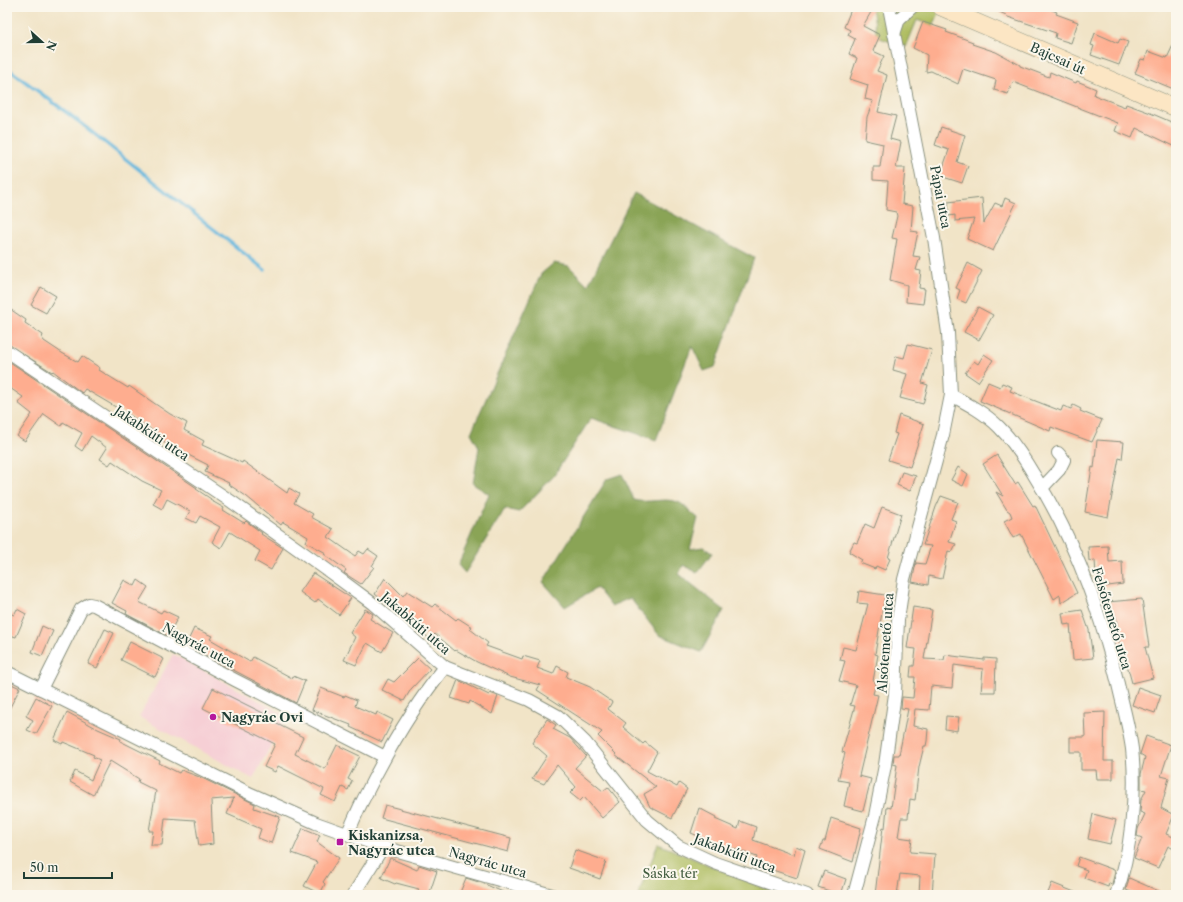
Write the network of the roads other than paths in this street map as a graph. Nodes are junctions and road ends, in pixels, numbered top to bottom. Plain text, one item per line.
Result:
1 (889, 7) edge
2 (912, 7) edge
3 (941, 7) edge
4 (894, 37) junction
5 (1176, 108) edge
6 (7, 351) edge
7 (951, 395) junction
8 (1058, 452) dead end
9 (1042, 488) junction
10 (445, 666) junction
11 (7, 672) edge
12 (41, 689) junction
13 (385, 757) junction
14 (347, 834) junction
15 (383, 847) junction
16 (353, 895) edge
17 (552, 895) edge
18 (807, 895) edge
19 (854, 895) edge
20 (1116, 895) edge

1 - 4 street, Pápai utca
2 - 4 street
3 - 5 main road, Bajcsai út
4 - 7 street, Pápai utca
6 - 10 street, Jakabkúti utca
7 - 9 street, Felsőtemető utca
7 - 19 street, Alsótemető utca
8 - 9 street
9 - 20 street, Felsőtemető utca
10 - 13 street
10 - 18 street, Jakabkúti utca
11 - 12 street, Nagyrác utca
12 - 13 street, Nagyrác utca
12 - 14 street, Nagyrác utca
13 - 14 street
14 - 15 street, Nagyrác utca
15 - 16 street
15 - 17 street, Nagyrác utca

